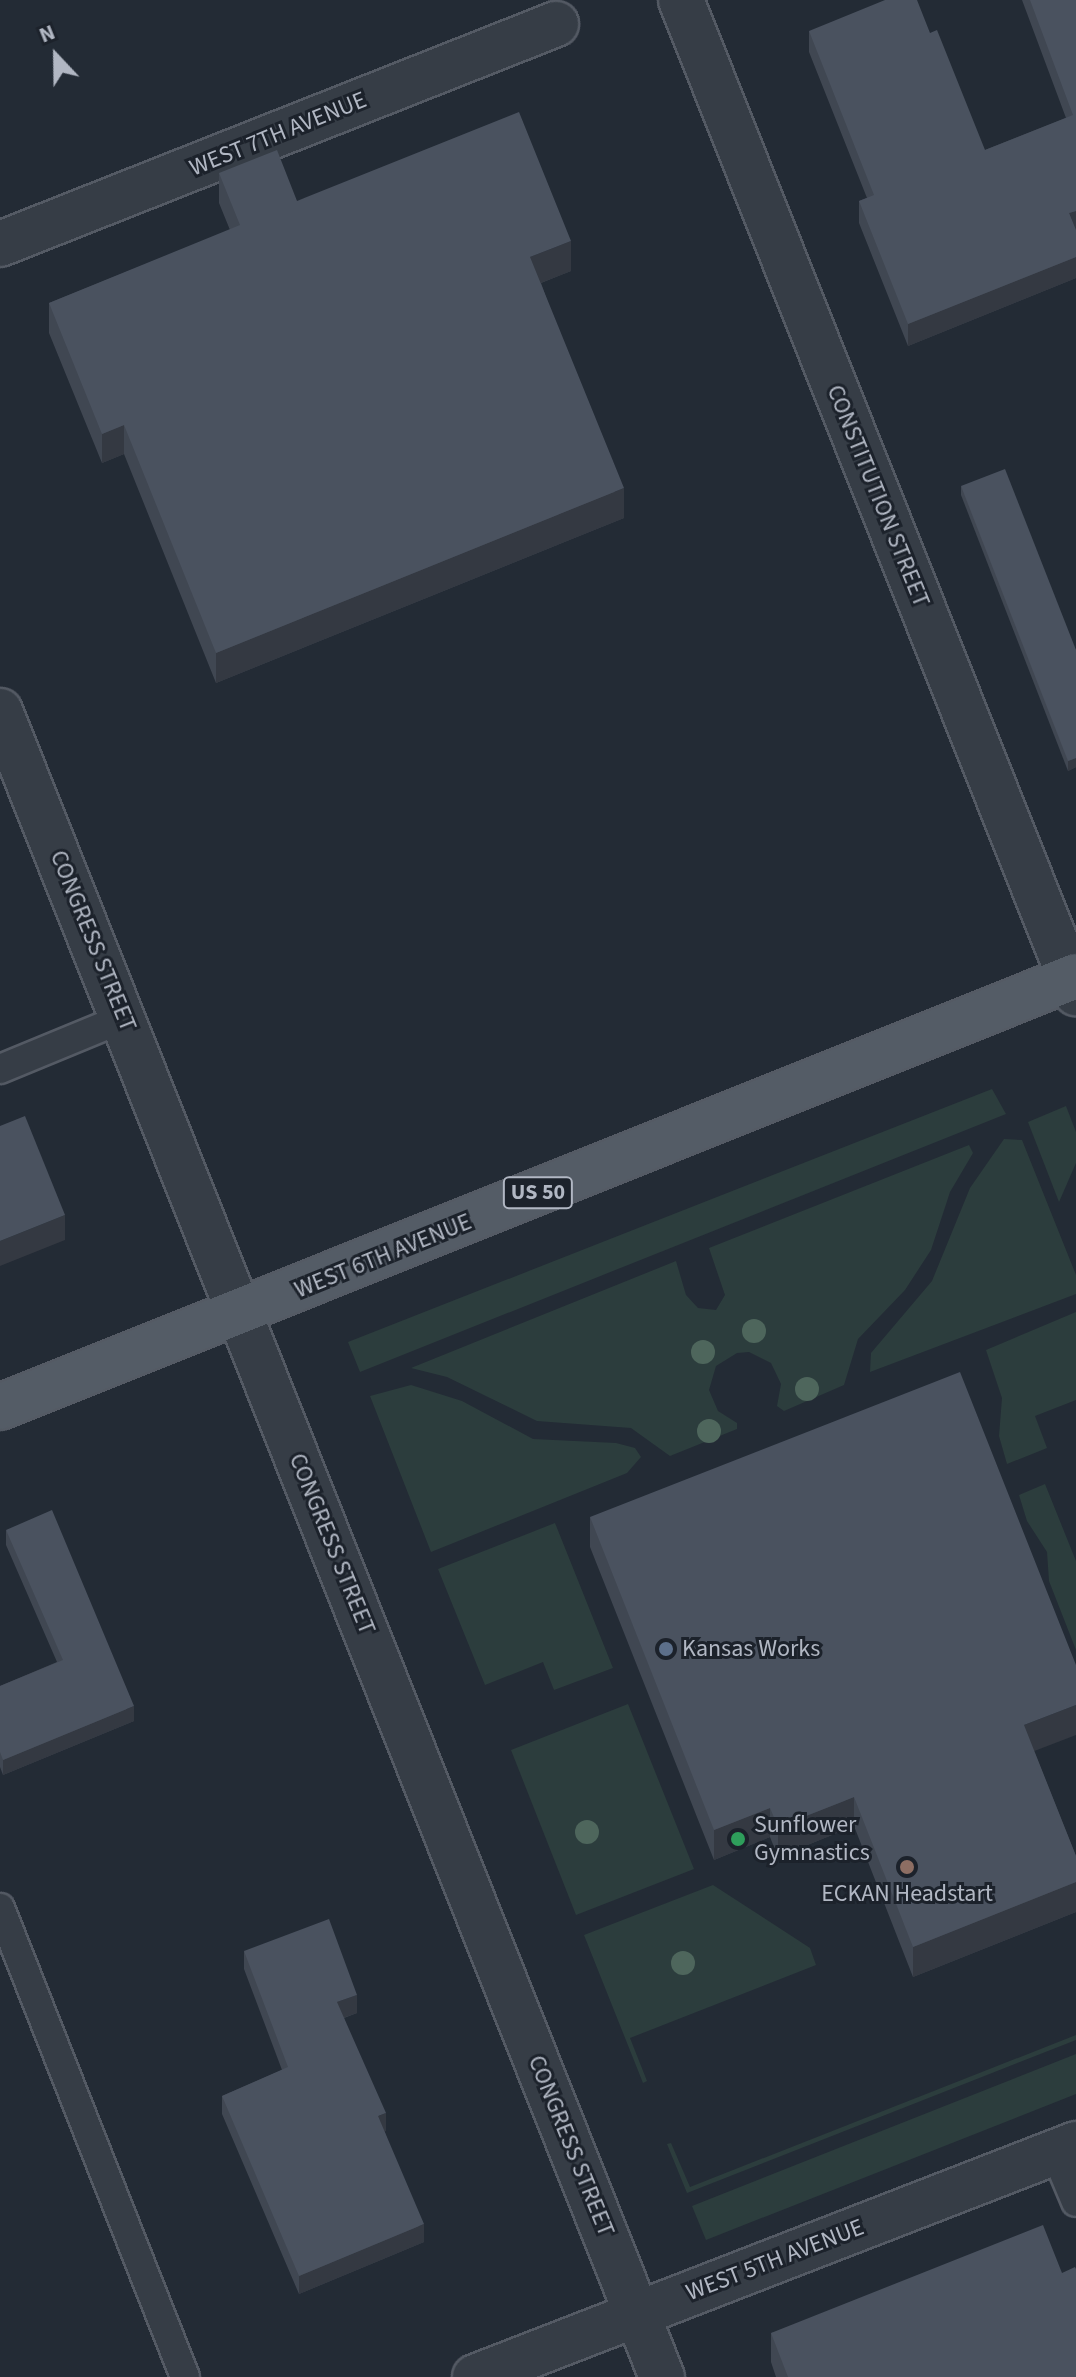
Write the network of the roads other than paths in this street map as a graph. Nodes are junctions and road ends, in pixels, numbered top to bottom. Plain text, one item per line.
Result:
1 (681, 0) edge
2 (556, 24) dead end
3 (0, 244) edge
4 (0, 711) edge
5 (1074, 983) edge
6 (124, 1018) junction
7 (0, 1069) edge
8 (240, 1313) junction
9 (0, 1407) edge
10 (0, 1908) edge
11 (1066, 2148) edge
12 (1076, 2202) edge
13 (637, 2314) junction
14 (185, 2377) edge
15 (475, 2377) edge
16 (662, 2377) edge

1 - 5 street, CONSTITUTION STREET
2 - 3 street, WEST 7TH AVENUE
4 - 6 street, CONGRESS STREET
5 - 8 main road, WEST 6TH AVENUE / US 50
6 - 7 lane
6 - 8 street, CONGRESS STREET
8 - 9 main road, WEST 6TH AVENUE / US 50
8 - 13 street, CONGRESS STREET
10 - 14 lane
11 - 12 lane
11 - 13 street, WEST 5TH AVENUE
13 - 15 street, WEST 5TH AVENUE
13 - 16 street, CONGRESS STREET

